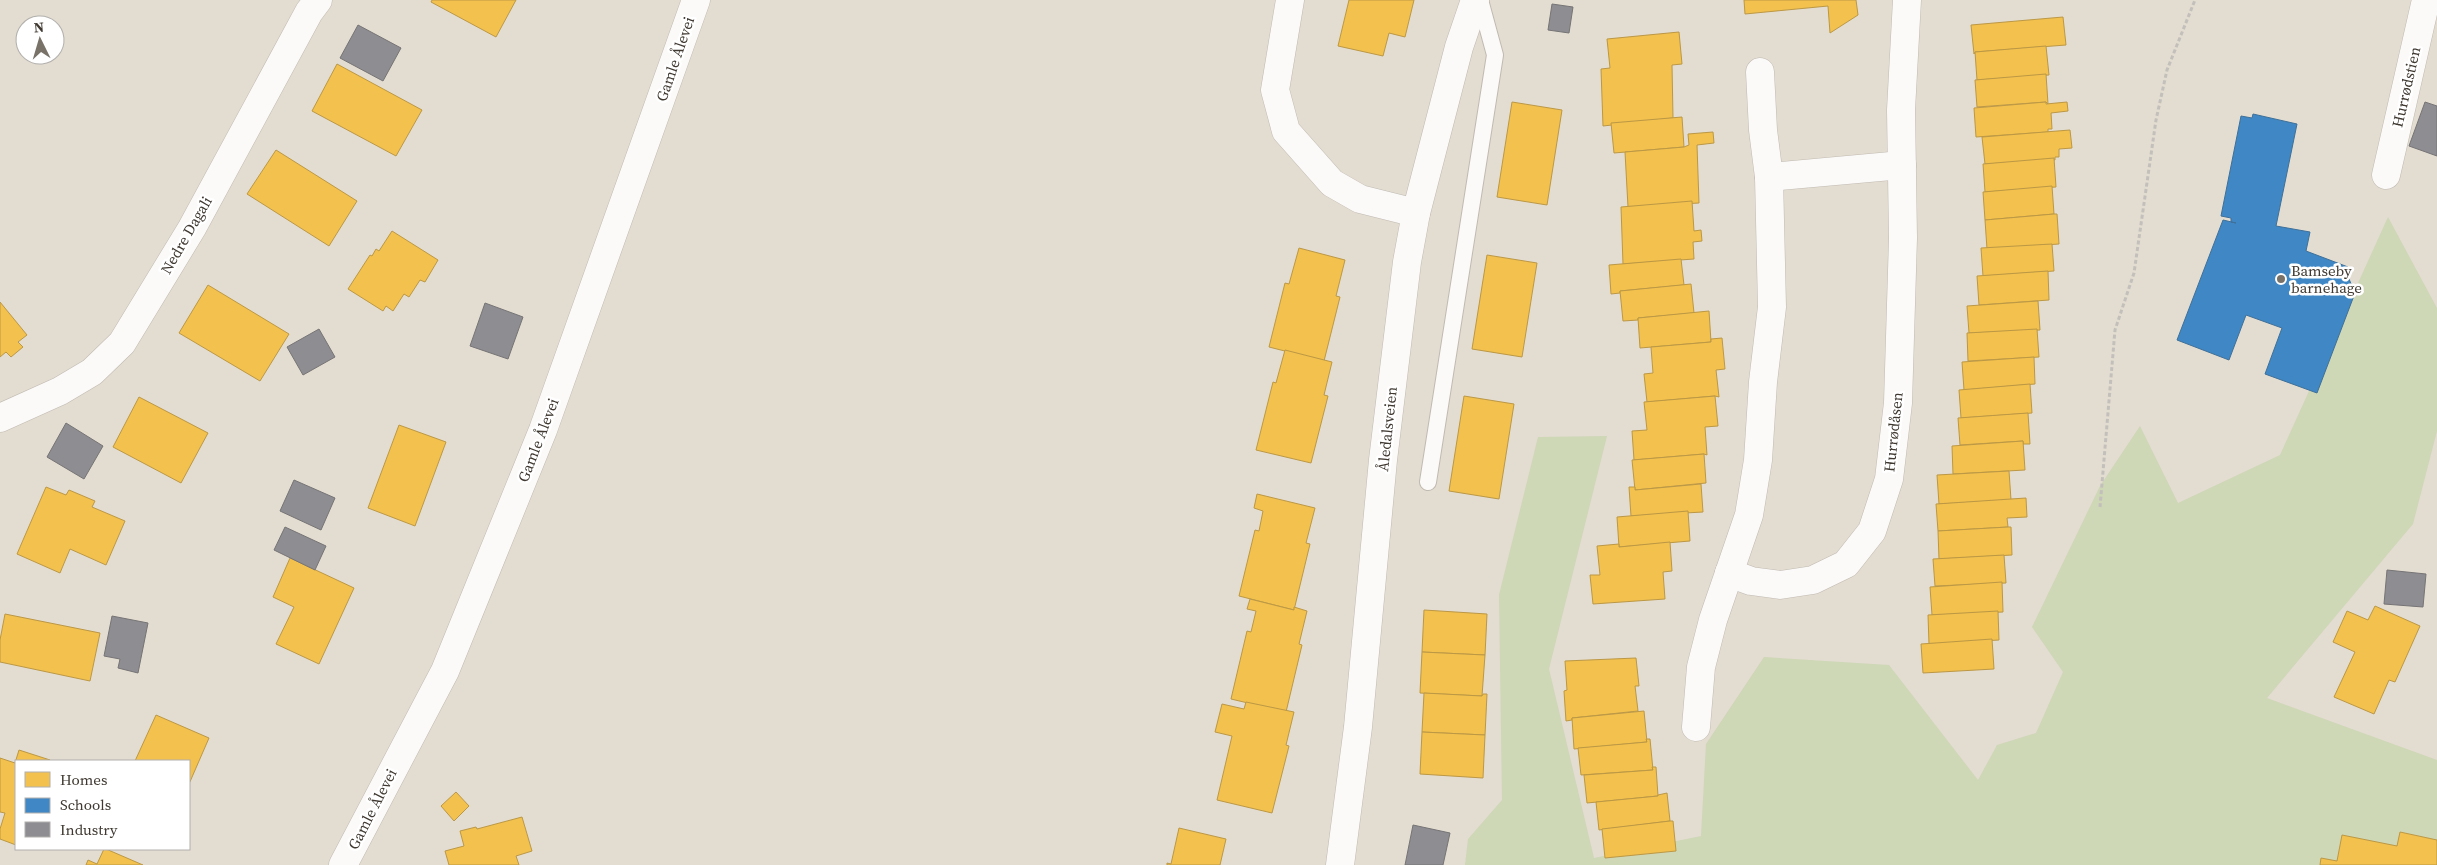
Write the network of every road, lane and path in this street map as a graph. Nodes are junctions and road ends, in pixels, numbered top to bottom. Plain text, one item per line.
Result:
1 (318, 0) edge
2 (696, 0) edge
3 (1290, 0) edge
4 (1475, 0) edge
5 (1480, 0) edge
6 (1907, 0) edge
7 (2195, 0) edge
8 (2426, 0) edge
9 (1760, 72) dead end
10 (1902, 165) junction
11 (2386, 175) dead end
12 (1769, 177) junction
13 (1416, 213) junction
14 (0, 418) edge
15 (1428, 482) dead end
16 (2100, 507) dead end
17 (1728, 573) junction
18 (1696, 727) dead end
19 (343, 865) edge
20 (1340, 865) edge

1 - 14 street, Nedre Dagali
2 - 19 street, Gamle Ålevei
3 - 13 street
4 - 13 street, Åledalsveien
5 - 15 lane
6 - 10 street, Hurrødåsen
7 - 16 path
8 - 11 street, Hurrødstien
9 - 12 street
10 - 12 street
10 - 17 street, Hurrødåsen
12 - 17 street
13 - 20 street, Åledalsveien
17 - 18 street

